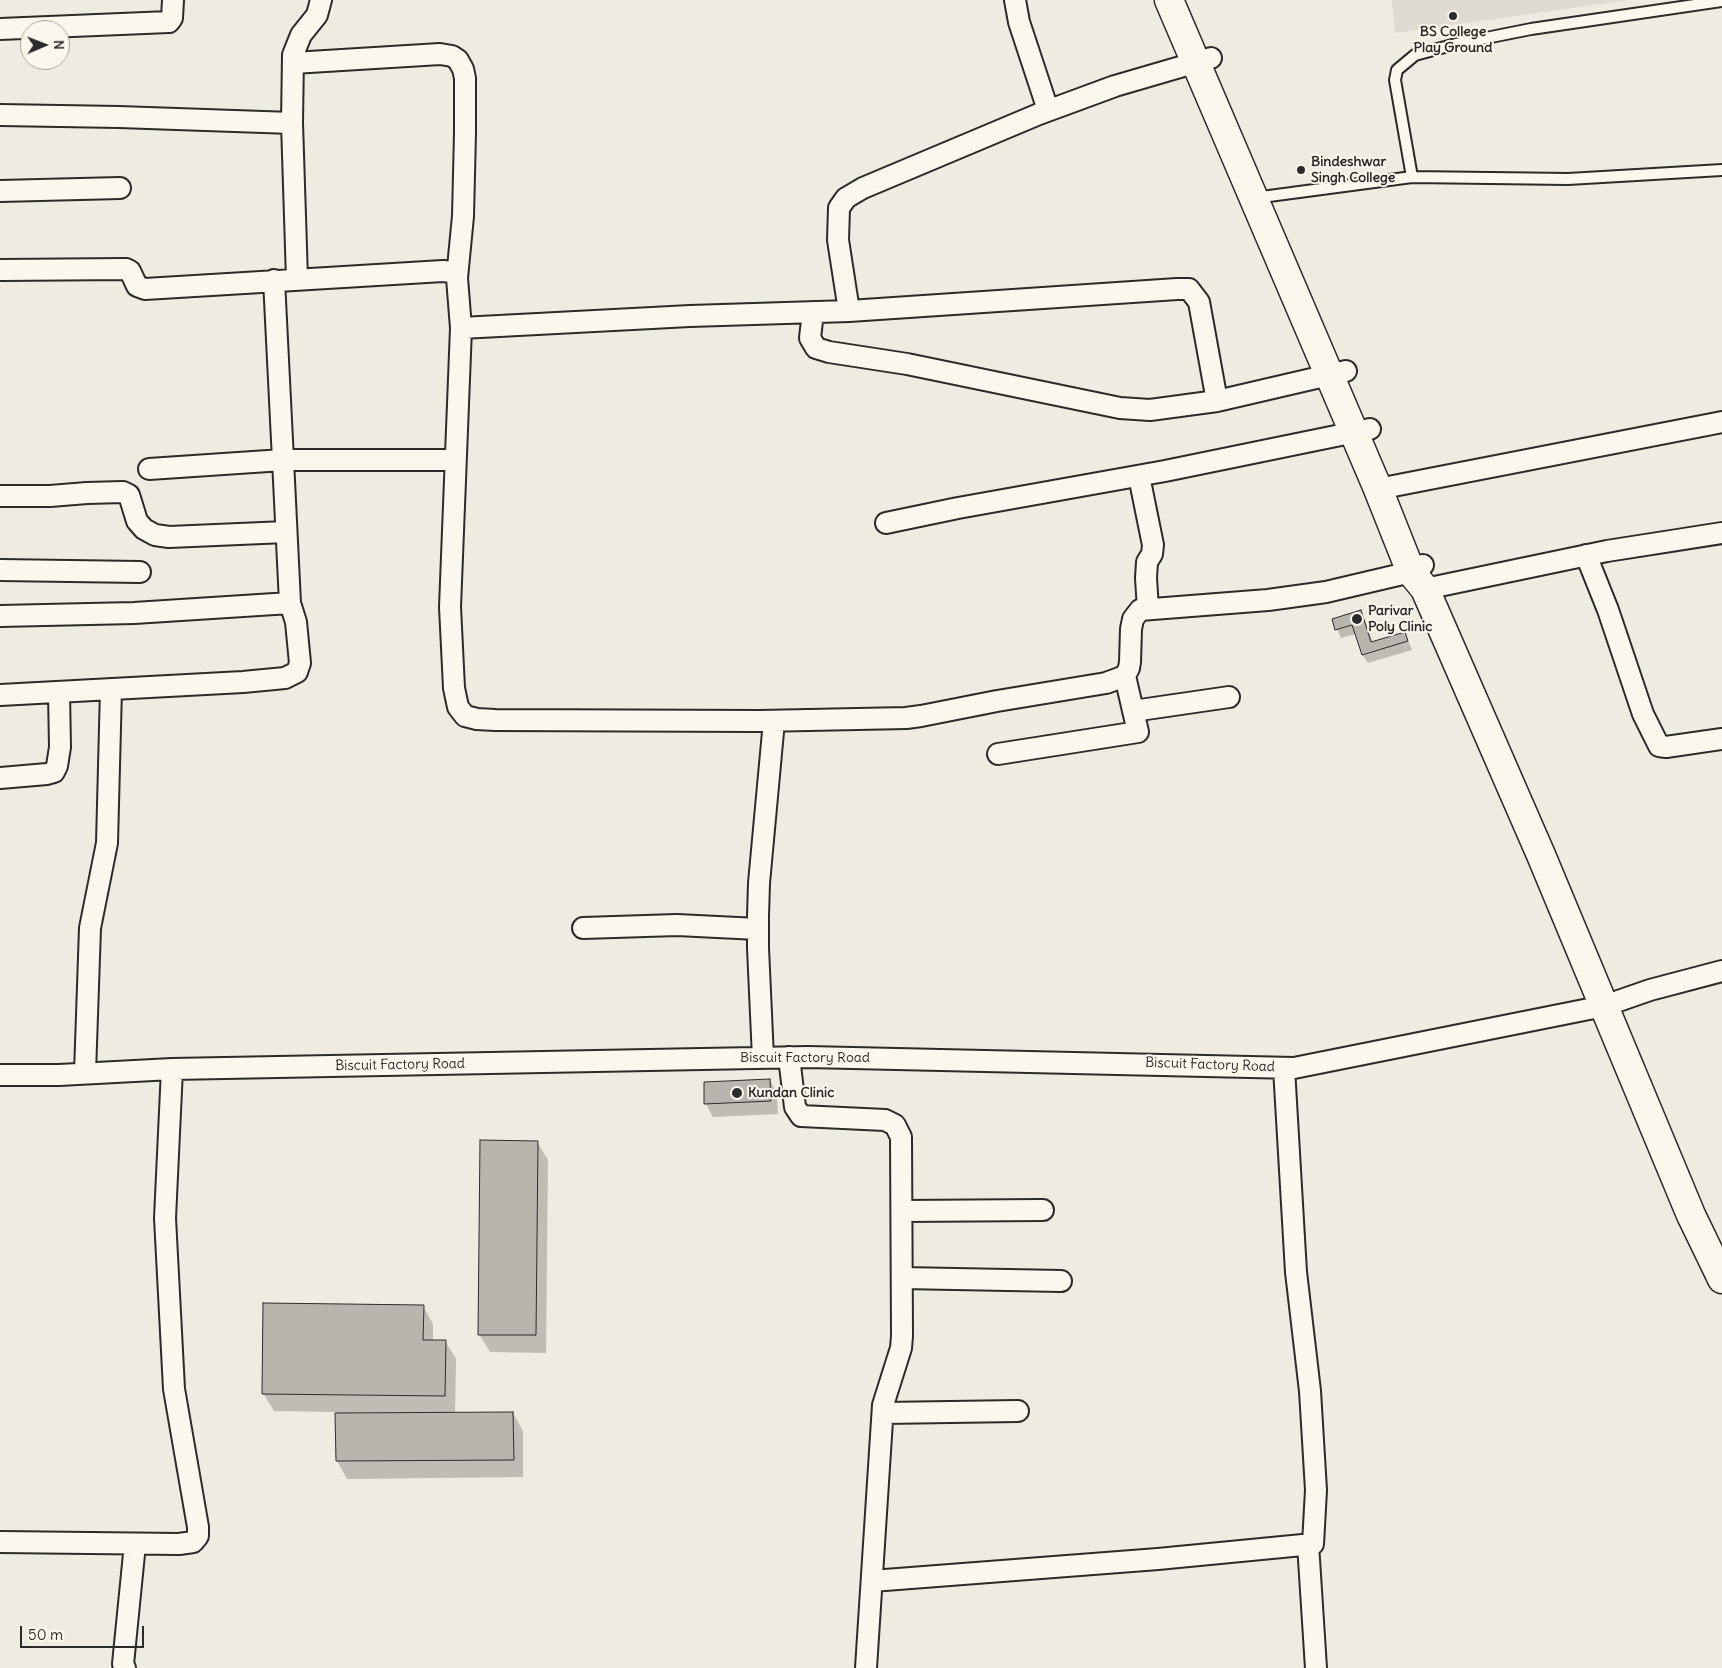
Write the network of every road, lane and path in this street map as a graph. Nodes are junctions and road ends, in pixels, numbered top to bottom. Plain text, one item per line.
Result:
1 (173, 0) edge
2 (320, 0) edge
3 (1015, 0) edge
4 (1169, 0) edge
5 (1186, 0) edge
6 (1722, 2) edge
7 (0, 29) edge
8 (1203, 60) junction
9 (293, 63) junction
10 (1048, 110) junction
11 (0, 115) edge
12 (292, 123) junction
13 (1722, 170) edge
14 (1412, 177) junction
15 (120, 188) dead end
16 (0, 191) edge
17 (1262, 197) junction
18 (0, 270) edge
19 (457, 278) junction
20 (297, 279) junction
21 (274, 280) junction
22 (849, 310) junction
23 (813, 312) junction
24 (461, 328) junction
25 (1337, 373) junction
26 (1218, 401) junction
27 (1722, 422) edge
28 (1361, 430) junction
29 (283, 460) junction
30 (455, 460) junction
31 (149, 469) dead end
32 (1139, 476) junction
33 (1386, 488) junction
34 (0, 496) edge
35 (886, 523) dead end
36 (286, 532) junction
37 (1722, 533) edge
38 (1586, 556) junction
39 (0, 570) edge
40 (140, 572) dead end
41 (1420, 575) junction
42 (290, 603) junction
43 (1148, 609) junction
44 (0, 616) edge
45 (1125, 676) junction
46 (111, 689) junction
47 (59, 692) junction
48 (0, 695) edge
49 (1229, 697) dead end
50 (1133, 711) junction
51 (774, 721) junction
52 (1722, 739) edge
53 (998, 754) dead end
54 (0, 778) edge
55 (583, 928) dead end
56 (758, 929) junction
57 (1722, 971) edge
58 (1604, 1006) junction
59 (789, 1057) junction
60 (764, 1058) junction
61 (1284, 1068) junction
62 (172, 1069) junction
63 (85, 1074) junction
64 (0, 1075) edge
65 (1043, 1210) dead end
66 (902, 1211) junction
67 (902, 1278) junction
68 (1722, 1279) edge
69 (1061, 1281) dead end
70 (1018, 1412) dead end
71 (883, 1413) junction
72 (0, 1542) edge
73 (135, 1544) junction
74 (1308, 1544) junction
75 (872, 1581) junction
76 (125, 1668) edge
77 (866, 1668) edge
78 (1316, 1668) edge

1 - 7 street
2 - 9 street
3 - 10 street
4 - 8 main road
5 - 8 main road
6 - 14 lane
8 - 10 street
8 - 17 main road
9 - 12 street
9 - 19 street
10 - 22 street
11 - 12 street
12 - 20 street
13 - 14 lane
14 - 17 lane
15 - 16 street
17 - 25 main road
18 - 21 street
19 - 20 street
19 - 24 street
20 - 21 street
21 - 29 street
22 - 23 street
22 - 26 street
23 - 24 street
23 - 26 street
24 - 30 street
25 - 26 street
25 - 28 main road
27 - 33 street
28 - 32 street
28 - 33 main road
29 - 30 street
29 - 31 street
29 - 36 street
30 - 51 street
32 - 35 street
32 - 43 street
33 - 41 main road
34 - 36 street
36 - 42 street
37 - 38 street
38 - 41 street
38 - 52 street
39 - 40 street
41 - 43 street
41 - 58 main road
42 - 44 street
42 - 46 street
43 - 45 street
45 - 50 street
45 - 51 street
46 - 47 street
46 - 63 street
47 - 48 street
47 - 54 street
49 - 50 street
50 - 53 street
51 - 56 street
55 - 56 street
56 - 60 street
57 - 58 street, Biscuit Factory Road
58 - 61 street, Biscuit Factory Road
58 - 68 main road
59 - 60 street, Biscuit Factory Road
59 - 61 street, Biscuit Factory Road
59 - 66 street
60 - 62 street, Biscuit Factory Road
61 - 74 street
62 - 63 street, Biscuit Factory Road
62 - 73 street
63 - 64 street, Biscuit Factory Road
65 - 66 street
66 - 67 street
67 - 69 street
67 - 71 street
70 - 71 street
71 - 75 street
72 - 73 street
73 - 76 street
74 - 75 street
74 - 78 street
75 - 77 street

